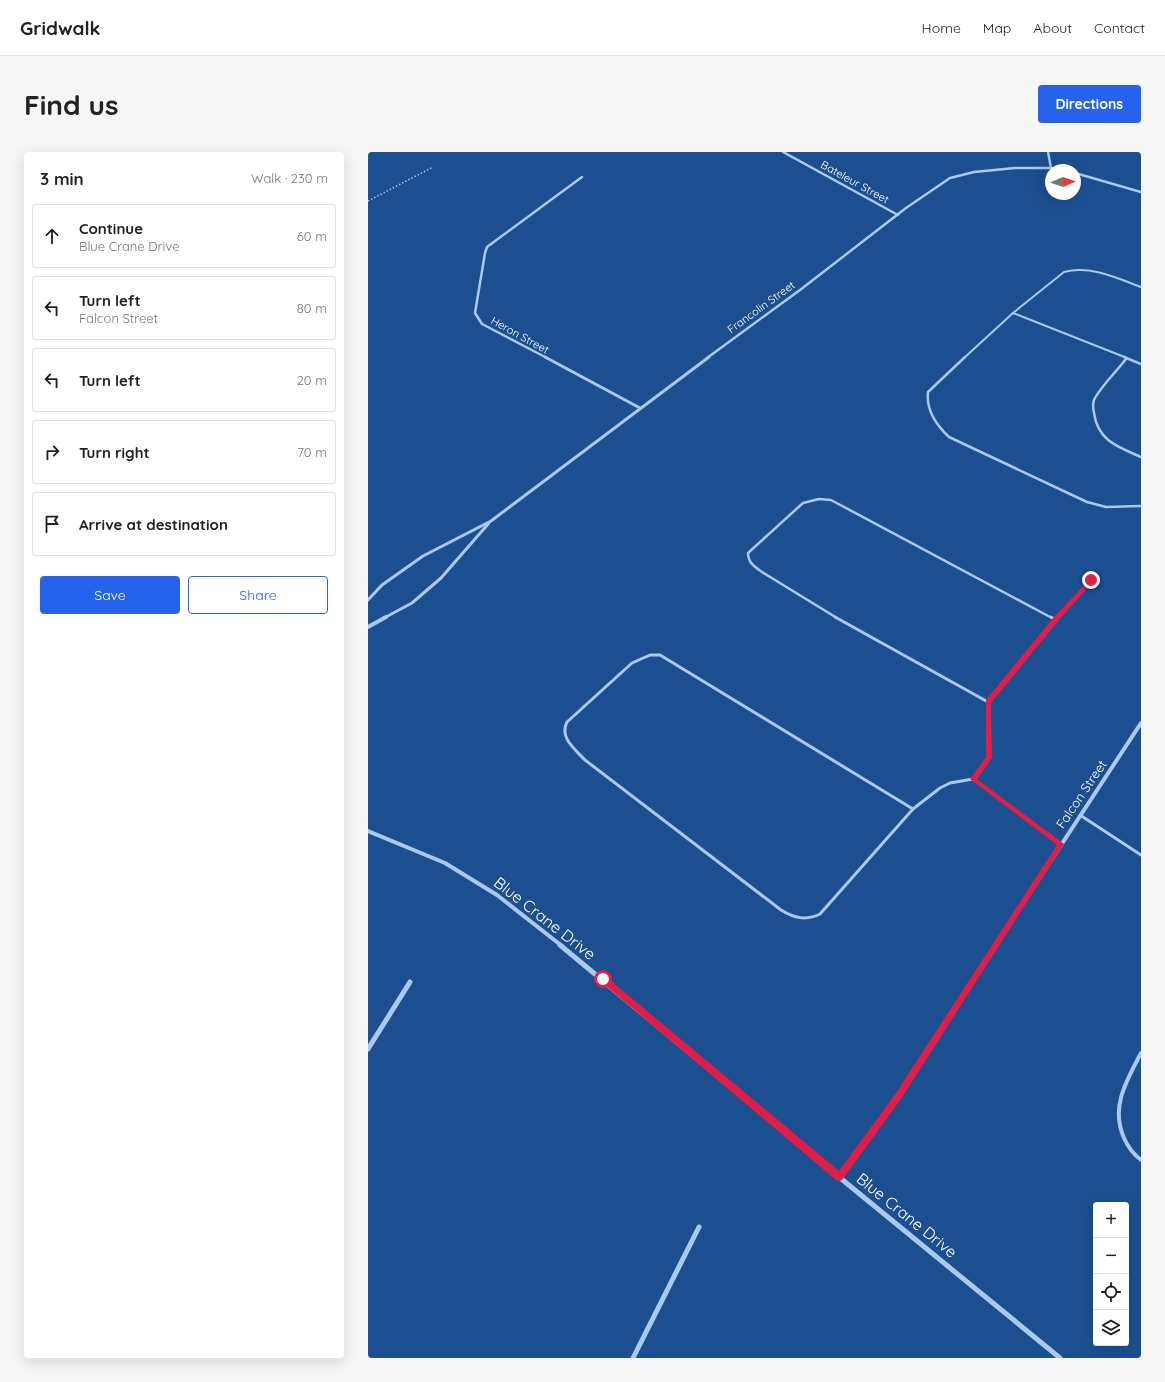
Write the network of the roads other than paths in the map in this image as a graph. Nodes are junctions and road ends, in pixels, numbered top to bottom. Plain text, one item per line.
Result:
1 (783, 152) edge
2 (1048, 152) edge
3 (1050, 164) edge
4 (1045, 168) edge
5 (1081, 175) edge
6 (582, 177) dead end
7 (1141, 192) edge
8 (898, 214) junction
9 (1141, 287) edge
10 (1013, 313) junction
11 (1126, 359) junction
12 (1141, 364) edge
13 (640, 408) junction
14 (1141, 457) edge
15 (1141, 506) edge
16 (491, 521) junction
17 (1091, 580) dead end
18 (368, 600) edge
19 (1056, 620) junction
20 (368, 627) edge
21 (988, 702) junction
22 (1141, 723) edge
23 (973, 779) junction
24 (913, 809) junction
25 (1080, 816) junction
26 (368, 831) edge
27 (1061, 844) junction
28 (1141, 855) edge
29 (410, 982) dead end
30 (368, 1049) edge
31 (1141, 1053) edge
32 (1141, 1160) edge
33 (839, 1177) junction
34 (699, 1227) dead end
35 (633, 1358) edge
36 (1060, 1358) edge

1 - 8 street, Bateleur Street
2 - 3 street
4 - 8 street, Francolin Street
5 - 7 street
6 - 13 street, Heron Street
8 - 13 street, Francolin Street
9 - 10 lane
10 - 11 lane
10 - 15 lane
11 - 12 lane
11 - 14 lane
13 - 16 street, Francolin Street
16 - 18 street
16 - 20 street
17 - 19 lane
19 - 21 lane
19 - 21 lane
21 - 23 lane
22 - 25 street, Falcon Street
23 - 24 lane
23 - 27 lane
24 - 24 lane
25 - 27 street, Falcon Street
25 - 28 lane
26 - 33 street, Blue Crane Drive
27 - 33 street, Falcon Street
29 - 30 street
31 - 32 lane
33 - 36 street, Blue Crane Drive
34 - 35 street

